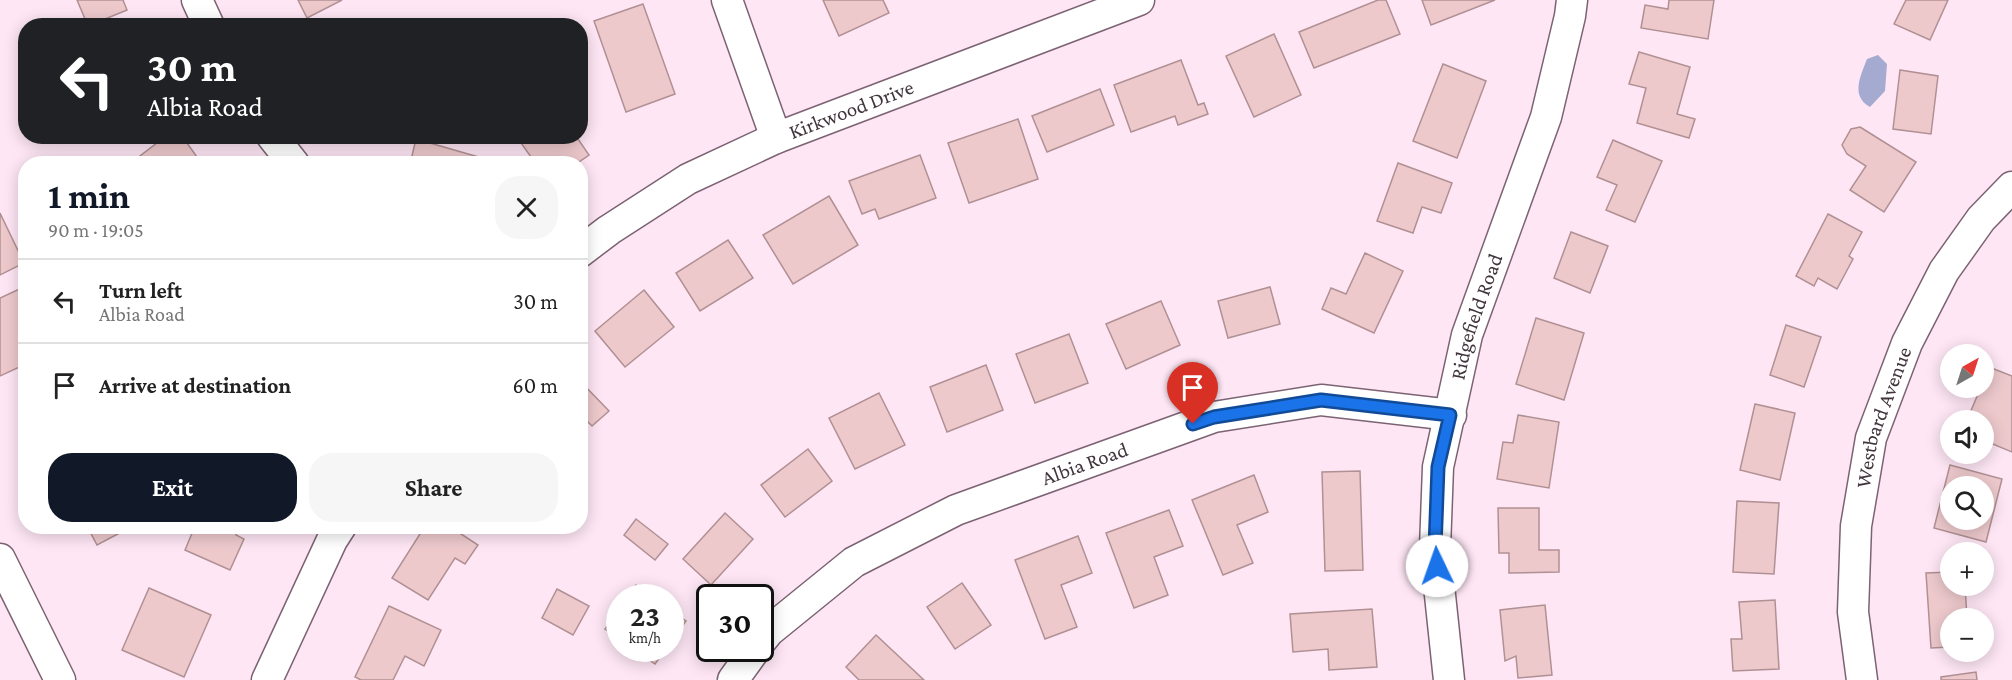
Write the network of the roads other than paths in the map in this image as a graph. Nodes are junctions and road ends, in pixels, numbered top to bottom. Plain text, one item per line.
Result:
1 (197, 0) edge
2 (727, 0) edge
3 (1139, 0) edge
4 (1572, 0) edge
5 (205, 18) edge
6 (776, 138) junction
7 (278, 144) edge
8 (288, 156) edge
9 (2012, 187) edge
10 (588, 246) edge
11 (1450, 415) junction
12 (336, 534) edge
13 (0, 559) edge
14 (774, 627) edge
15 (746, 662) edge
16 (60, 680) edge
17 (267, 680) edge
18 (733, 680) edge
19 (1449, 680) edge
20 (1862, 680) edge

1 - 5 street
2 - 6 street
3 - 6 street, Kirkwood Drive
4 - 11 street, Ridgefield Road
6 - 10 street, Kirkwood Drive
7 - 8 street
9 - 20 street, Westbard Avenue
11 - 14 street, Albia Road
11 - 19 street, Ridgefield Road
12 - 17 street
13 - 16 street
15 - 18 street

